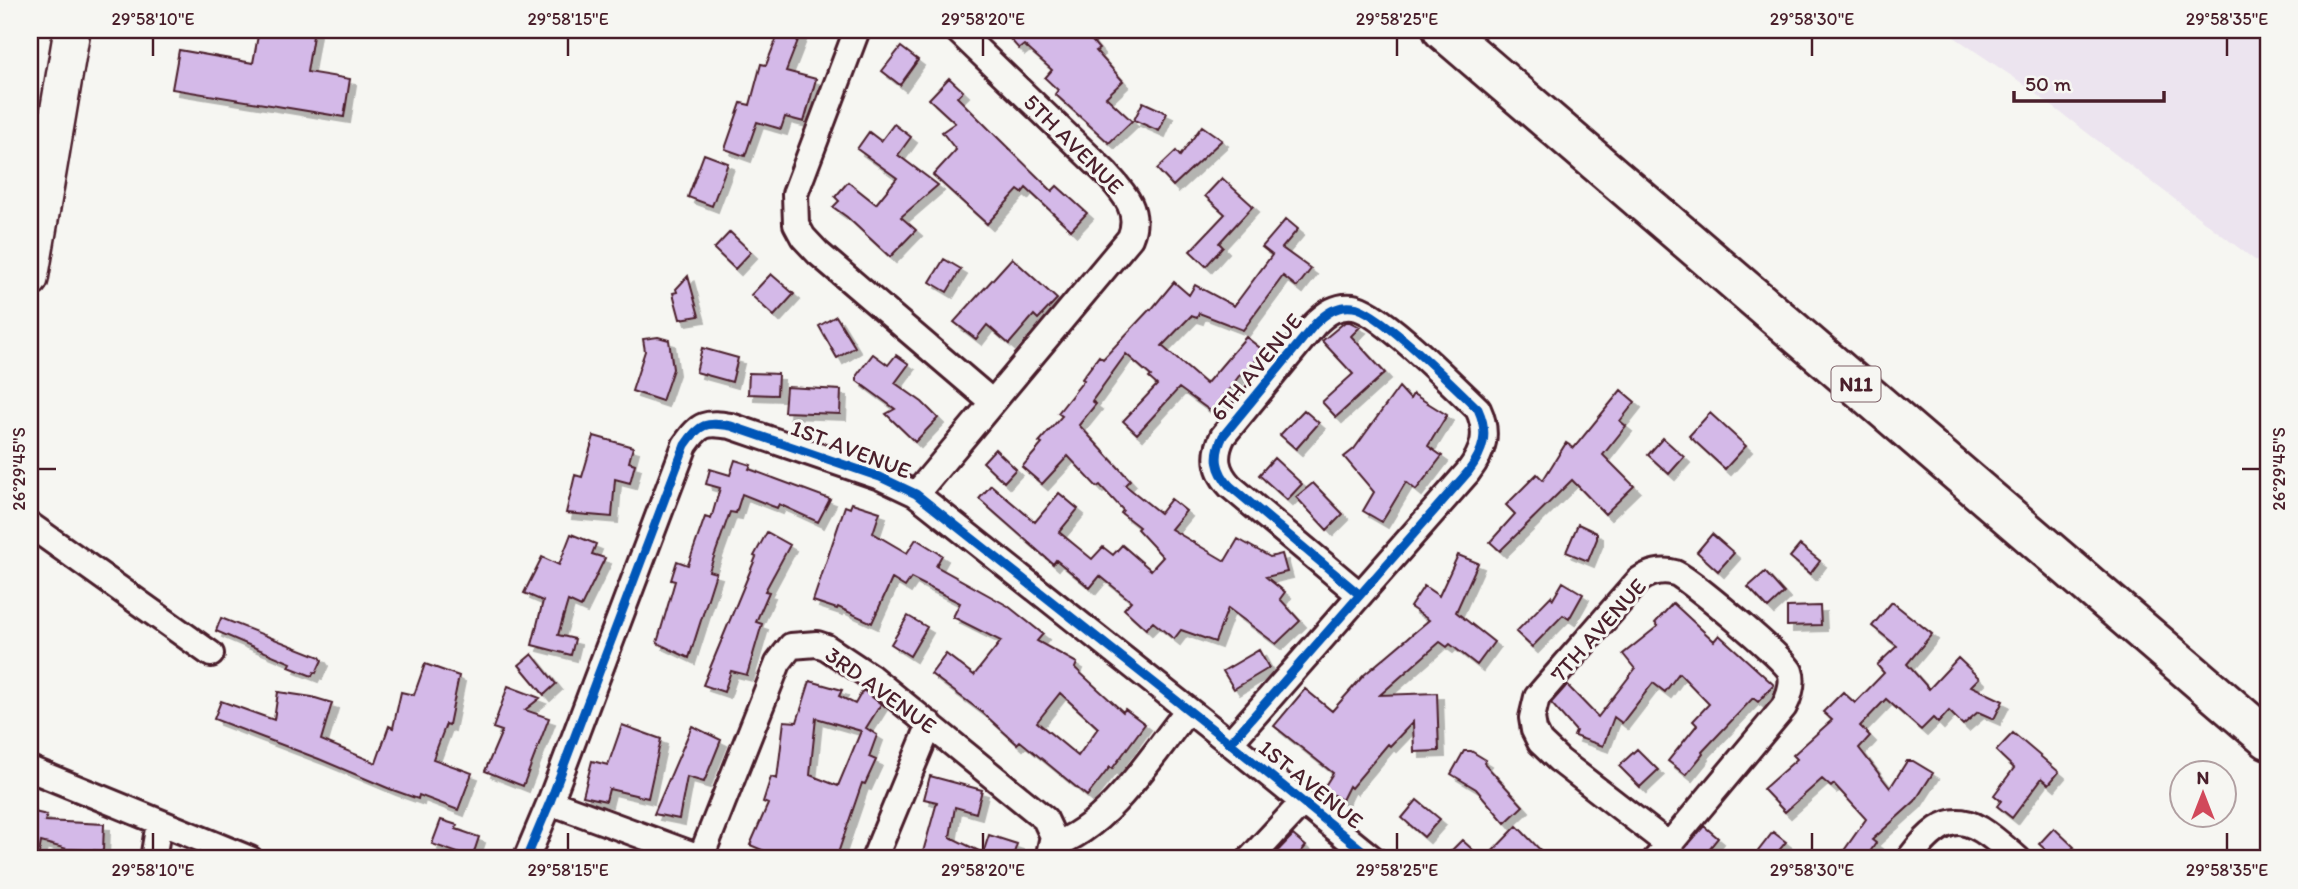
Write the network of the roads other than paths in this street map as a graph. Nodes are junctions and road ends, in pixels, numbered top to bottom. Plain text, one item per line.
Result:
1 (72, 30) edge
2 (856, 30) edge
3 (957, 30) edge
4 (1443, 30) edge
5 (36, 207) edge
6 (30, 279) edge
7 (991, 401) junction
8 (916, 494) junction
9 (30, 525) edge
10 (1360, 595) junction
11 (211, 654) dead end
12 (1188, 710) junction
13 (930, 724) junction
14 (2268, 740) edge
15 (1230, 743) junction
16 (30, 769) edge
17 (550, 802) junction
18 (1303, 802) junction
19 (159, 823) junction
20 (1050, 852) edge
21 (1662, 852) edge
22 (703, 858) edge
23 (153, 859) edge
24 (250, 859) edge
25 (526, 859) edge
26 (874, 859) edge
27 (1250, 859) edge
28 (1373, 859) edge
29 (1909, 859) edge
30 (2018, 859) edge

1 - 5 street
2 - 7 street
3 - 7 street, 5TH AVENUE
4 - 14 highway, N11
5 - 6 street
7 - 8 street, 5TH AVENUE
8 - 12 street, 1ST AVENUE
8 - 17 street, 1ST AVENUE
9 - 11 street
10 - 10 street, 6TH AVENUE
10 - 15 street, 6TH AVENUE
12 - 15 street, 1ST AVENUE
12 - 20 street
13 - 20 street, 3RD AVENUE
13 - 22 street, 3RD AVENUE
13 - 26 street
15 - 18 street, 1ST AVENUE
16 - 19 street
17 - 22 street
17 - 25 street, 1ST AVENUE
18 - 27 street
18 - 28 street, 1ST AVENUE
19 - 23 street
19 - 24 street
21 - 21 street, 7TH AVENUE
29 - 30 street

